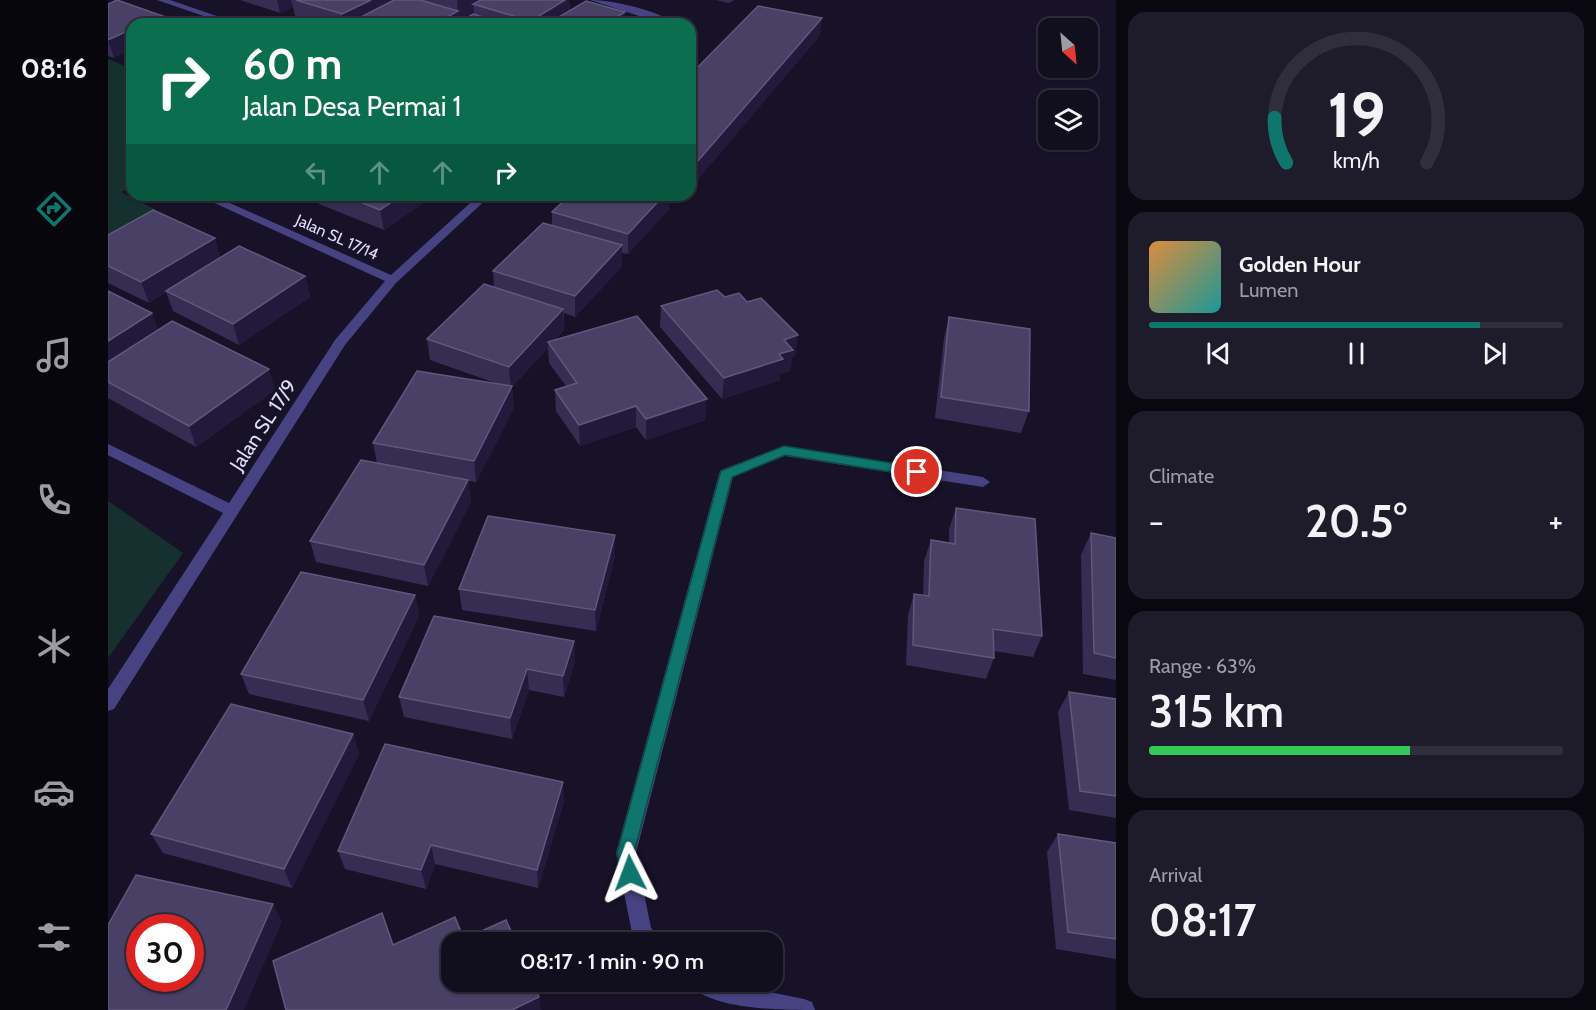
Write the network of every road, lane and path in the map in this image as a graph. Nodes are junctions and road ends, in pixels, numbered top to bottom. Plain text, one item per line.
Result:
1 (160, 0) edge
2 (594, 0) edge
3 (217, 18) edge
4 (658, 18) edge
5 (215, 201) edge
6 (478, 201) edge
7 (392, 280) junction
8 (108, 449) edge
9 (983, 482) dead end
10 (231, 510) junction
11 (108, 704) edge
12 (642, 932) edge
13 (712, 992) edge
14 (804, 1010) edge

1 - 3 street
2 - 4 street
5 - 7 street, Jalan SL 17/14
6 - 7 street, Jalan SL 17/9
7 - 10 street, Jalan SL 17/9
8 - 10 street
9 - 12 street
10 - 11 street, Jalan SL 17/9
13 - 14 street

